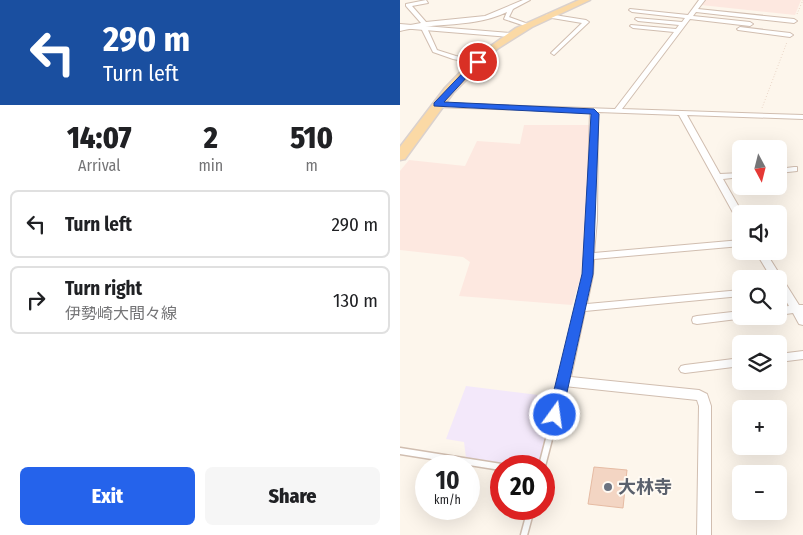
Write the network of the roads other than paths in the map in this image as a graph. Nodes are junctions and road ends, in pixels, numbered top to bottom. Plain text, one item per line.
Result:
1 (408, 0) edge
2 (435, 0) edge
3 (527, 0) edge
4 (586, 0) edge
5 (702, 0) edge
6 (426, 2) junction
7 (511, 9) junction
8 (632, 10) dead end
9 (694, 10) junction
10 (548, 16) junction
11 (638, 19) dead end
12 (794, 21) road end
13 (685, 22) junction
14 (750, 24) dead end
15 (528, 25) junction
16 (424, 26) junction
17 (633, 26) dead end
18 (403, 27) edge
19 (678, 31) junction
20 (510, 35) junction
21 (790, 35) road end
22 (554, 53) dead end
23 (478, 62) junction
24 (437, 105) junction
25 (594, 111) junction
26 (620, 111) junction
27 (681, 112) junction
28 (803, 118) edge
29 (400, 156) edge
30 (794, 169) dead end
31 (788, 170) edge
32 (732, 176) edge
33 (718, 177) junction
34 (734, 205) edge
35 (732, 244) edge
36 (589, 256) junction
37 (787, 293) edge
38 (732, 295) edge
39 (580, 308) junction
40 (799, 308) edge
41 (732, 316) edge
42 (697, 320) dead end
43 (803, 321) edge
44 (803, 355) edge
45 (787, 357) edge
46 (732, 363) edge
47 (685, 369) dead end
48 (564, 381) junction
49 (400, 451) edge
50 (545, 455) edge
51 (490, 465) edge
52 (528, 520) edge
53 (524, 535) edge
54 (704, 535) edge

1 - 6 street
2 - 6 street
3 - 7 street
4 - 10 main road
5 - 9 street
6 - 16 street
7 - 15 street
7 - 16 street
8 - 13 street
9 - 12 street
9 - 13 street
10 - 15 main road
10 - 22 street
11 - 13 street
13 - 14 street
13 - 19 street
13 - 21 street
15 - 20 main road
16 - 18 street
16 - 20 street
16 - 23 street
17 - 19 street
19 - 26 street
20 - 23 main road
23 - 24 main road
24 - 25 street
24 - 29 main road
25 - 26 street
25 - 36 street
26 - 27 street
27 - 28 street
27 - 33 street
30 - 31 street
32 - 33 street
33 - 34 street
35 - 36 street
36 - 39 street
37 - 40 street
38 - 39 street
39 - 48 street
40 - 43 street
41 - 42 street
44 - 45 street
46 - 47 street
48 - 50 lane
48 - 54 street
49 - 51 lane
52 - 53 lane

